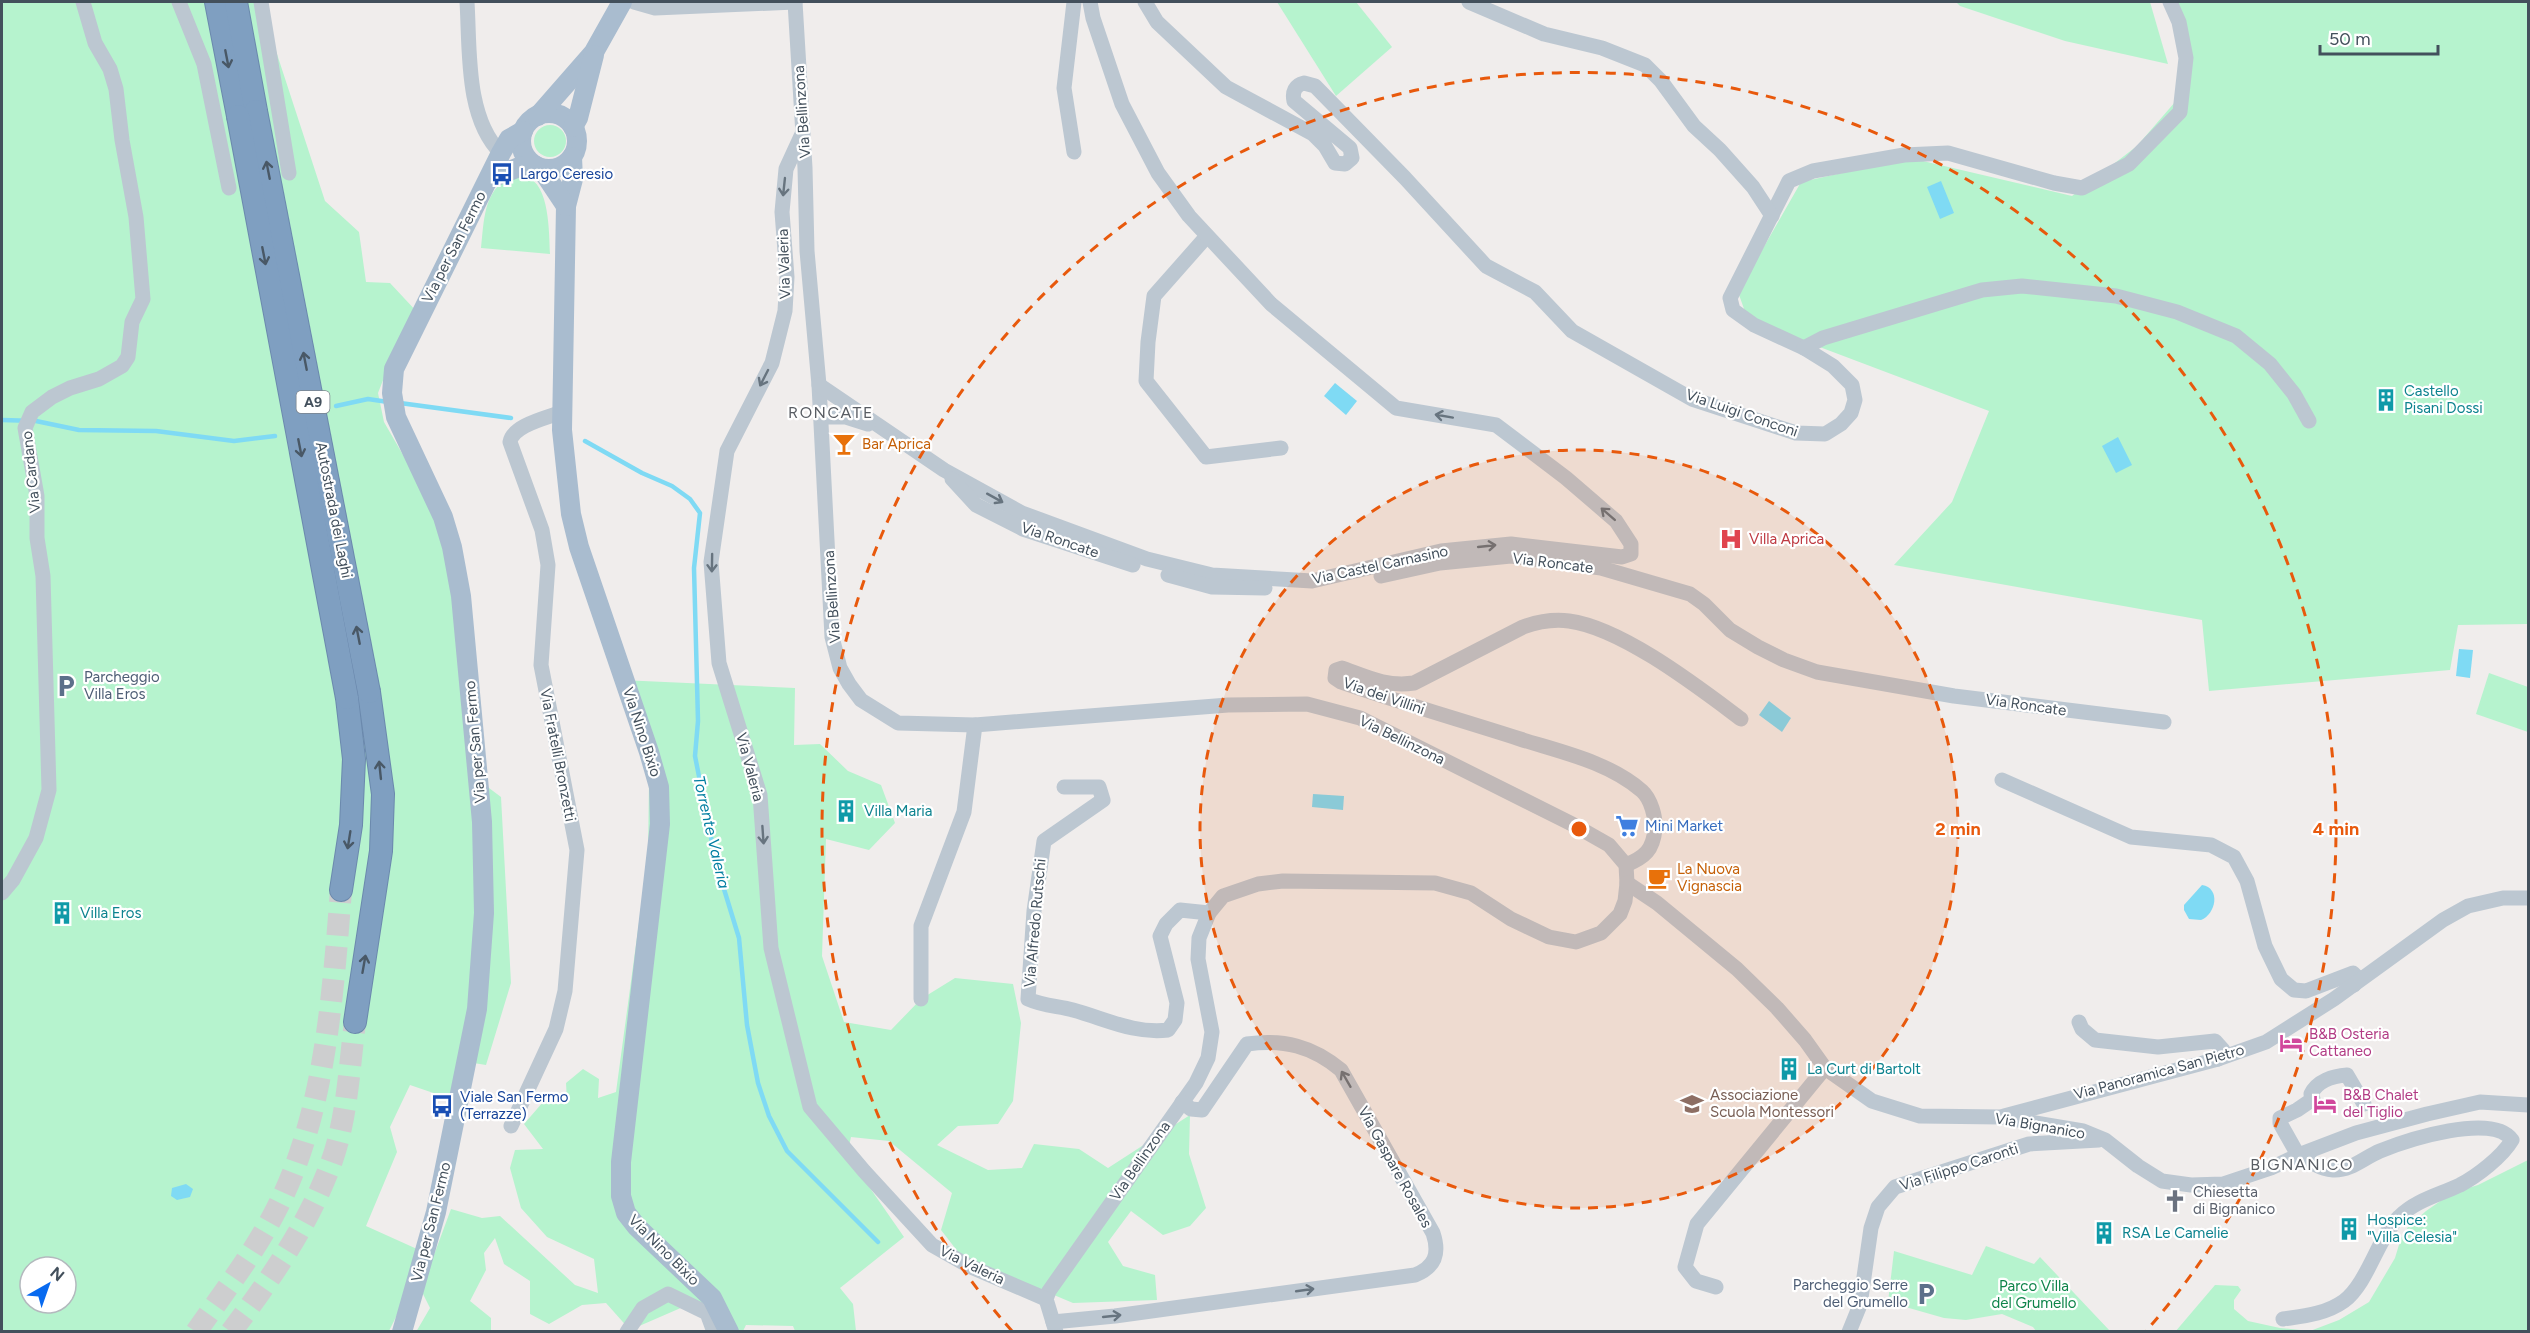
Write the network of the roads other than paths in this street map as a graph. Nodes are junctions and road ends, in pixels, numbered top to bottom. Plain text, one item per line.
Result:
1 (83, 2) edge
2 (179, 2) edge
3 (216, 2) edge
4 (236, 2) edge
5 (261, 2) edge
6 (467, 2) edge
7 (622, 2) edge
8 (634, 2) edge
9 (795, 2) edge
10 (1074, 2) edge
11 (1090, 2) edge
12 (1145, 2) edge
13 (1469, 2) edge
14 (2170, 2) edge
15 (594, 52) junction
16 (247, 113) junction
17 (538, 116) junction
18 (573, 128) junction
19 (523, 131) junction
20 (803, 132) junction
21 (1074, 152) dead end
22 (501, 153) junction
23 (572, 157) junction
24 (536, 166) junction
25 (289, 173) dead end
26 (489, 179) junction
27 (229, 188) dead end
28 (566, 206) junction
29 (1772, 216) junction
30 (1207, 236) junction
31 (1804, 348) junction
32 (819, 385) junction
33 (562, 412) junction
34 (821, 417) junction
35 (2309, 421) dead end
36 (886, 431) junction
37 (1281, 448) dead end
38 (944, 470) junction
39 (1742, 719) dead end
40 (2164, 722) dead end
41 (975, 724) junction
42 (2002, 780) dead end
43 (1064, 787) dead end
44 (1626, 865) junction
45 (1628, 883) junction
46 (341, 890) tunnel mouth
47 (2, 893) edge
48 (2529, 898) edge
49 (1209, 913) junction
50 (2354, 985) junction
51 (921, 999) dead end
52 (355, 1022) tunnel mouth
53 (2079, 1022) dead end
54 (2218, 1059) junction
55 (1824, 1068) junction
56 (1182, 1101) junction
57 (2364, 1104) dead end
58 (2529, 1105) edge
59 (2001, 1117) junction
60 (511, 1126) dead end
61 (2105, 1140) junction
62 (2300, 1155) junction
63 (1716, 1287) dead end
64 (1046, 1299) junction
65 (2283, 1319) dead end
66 (1055, 1327) edge
67 (402, 1332) edge
68 (627, 1332) edge
69 (714, 1332) edge
70 (729, 1332) edge
71 (1849, 1332) edge

1 - 47 street, Via Cardano
2 - 27 street
3 -> 16 highway, Autostrada dei Laghi / A9
4 - 16 highway, Autostrada dei Laghi / A9
5 - 25 street
6 - 22 street
7 - 15 main road
8 - 9 street
9 - 20 street, Via Bellinzona
10 - 21 street
11 - 30 street, Via Castel Carnasino
12 - 31 street, Via Luigi Conconi
13 - 29 street
14 - 29 street, Via Luigi Conconi
15 - 17 main road
15 - 18 main road
16 -> 46 highway, Autostrada dei Laghi / A9, bridge
52 -> 16 highway, Autostrada dei Laghi / A9, bridge
17 - 18 main road
17 - 19 main road
18 - 23 main road
19 - 22 main road, Via per San Fermo
19 - 24 main road
20 - 32 street, Via Bellinzona
20 -> 64 street, Via Valeria
22 - 26 main road, Via per San Fermo
23 - 24 main road
23 - 28 main road, Via Nino Bixio
24 - 26 main road, Via per San Fermo
24 - 28 main road
26 - 67 main road, Via per San Fermo
28 - 33 main road, Via Nino Bixio
29 - 31 street, Via Luigi Conconi
30 - 37 street
38 -> 30 street, Via Castel Carnasino
31 - 35 street
32 - 34 street, Via Bellinzona
32 - 36 street, Via Castel Carnasino
33 - 60 street, Via Fratelli Bronzetti
33 - 70 main road, Via Nino Bixio
34 - 36 street, Via Castel Carnasino
34 - 41 street, Via Bellinzona
36 - 38 street, Via Castel Carnasino
38 - 40 street, Via Roncate
39 - 44 street, Via dei Villini
41 - 44 street, Via Bellinzona
41 - 51 street
42 - 50 street
43 - 49 street, Via Alfredo Rutschi
44 - 45 street, Via Bellinzona
45 - 49 street, Via Bellinzona
45 - 55 street, Via Bignanico
48 - 50 street, Via Panoramica San Pietro
49 - 56 street, Via Bellinzona
50 - 54 street, Via Panoramica San Pietro
53 - 54 street
54 - 59 street, Via Panoramica San Pietro
55 - 59 street, Via Bignanico
55 - 63 street
56 - 64 street, Via Bellinzona
66 -> 56 street, Via Gaspare Rosales
57 - 62 street
58 - 62 street, Via Bignanico
59 - 61 street, Via Bignanico
61 - 62 street, Via Bignanico
61 - 71 street, Via Filippo Caronti
62 - 65 street
64 - 66 street
68 - 69 street

